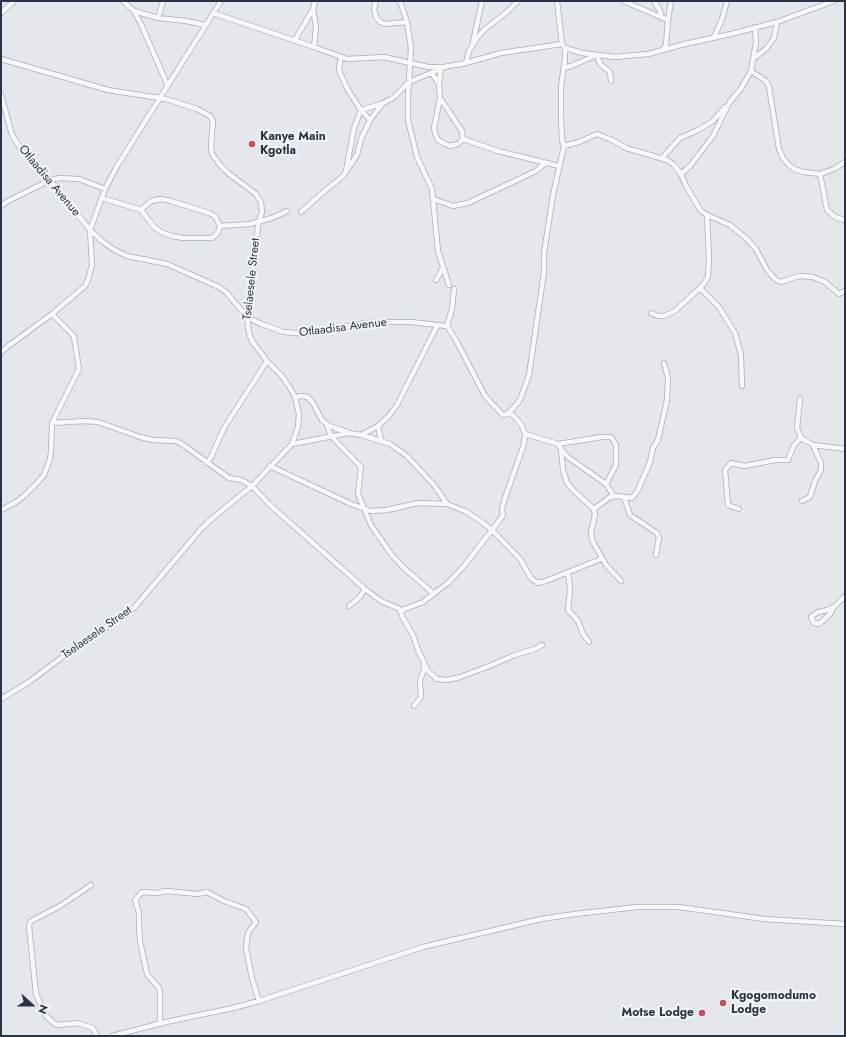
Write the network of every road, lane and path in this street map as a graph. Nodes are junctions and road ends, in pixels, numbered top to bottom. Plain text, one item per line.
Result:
1 (14, 1) edge
2 (123, 1) edge
3 (163, 1) edge
4 (221, 1) edge
5 (315, 1) edge
6 (376, 1) edge
7 (400, 1) edge
8 (482, 1) edge
9 (518, 1) edge
10 (557, 1) edge
11 (623, 1) edge
12 (654, 1) edge
13 (671, 1) edge
14 (727, 1) edge
15 (831, 2) edge
16 (313, 9) junction
17 (134, 11) junction
18 (214, 12) junction
19 (1, 13) edge
20 (158, 18) junction
21 (662, 18) junction
22 (668, 20) junction
23 (407, 22) junction
24 (778, 22) junction
25 (205, 25) junction
26 (755, 27) junction
27 (714, 37) junction
28 (294, 40) junction
29 (472, 45) junction
30 (564, 46) junction
31 (314, 47) junction
32 (664, 49) junction
33 (597, 55) junction
34 (341, 57) junction
35 (754, 58) junction
36 (1, 59) edge
37 (411, 63) junction
38 (466, 63) junction
39 (443, 68) junction
40 (563, 68) junction
41 (751, 71) junction
42 (432, 73) junction
43 (611, 81) dead end
44 (409, 82) junction
45 (167, 84) junction
46 (439, 84) junction
47 (1, 94) edge
48 (160, 98) junction
49 (440, 98) junction
50 (729, 103) junction
51 (383, 104) junction
52 (361, 110) junction
53 (370, 120) junction
54 (352, 137) junction
55 (361, 139) junction
56 (463, 139) junction
57 (564, 146) junction
58 (662, 158) junction
59 (845, 162) edge
60 (545, 163) junction
61 (559, 166) junction
62 (345, 173) junction
63 (682, 174) junction
64 (820, 174) junction
65 (50, 180) junction
66 (105, 189) junction
67 (102, 198) junction
68 (433, 199) junction
69 (1, 206) edge
70 (141, 210) junction
71 (287, 211) dead end
72 (301, 212) dead end
73 (707, 215) junction
74 (845, 220) edge
75 (259, 221) junction
76 (220, 226) junction
77 (90, 230) junction
78 (443, 268) junction
79 (436, 280) dead end
80 (449, 285) dead end
81 (700, 288) junction
82 (454, 289) dead end
83 (845, 291) edge
84 (651, 313) dead end
85 (52, 314) junction
86 (247, 317) junction
87 (437, 326) junction
88 (447, 326) junction
89 (7, 347) junction
90 (1, 348) edge
91 (1, 353) edge
92 (266, 361) junction
93 (664, 363) dead end
94 (742, 386) dead end
95 (295, 396) junction
96 (800, 399) dead end
97 (509, 413) junction
98 (52, 423) junction
99 (326, 423) junction
100 (378, 426) junction
101 (349, 433) junction
102 (525, 434) junction
103 (361, 435) junction
104 (331, 436) junction
105 (801, 438) junction
106 (381, 440) junction
107 (292, 444) junction
108 (558, 444) junction
109 (813, 445) junction
110 (561, 449) junction
111 (845, 449) edge
112 (207, 463) junction
113 (270, 466) junction
114 (606, 484) junction
115 (252, 486) junction
116 (614, 496) junction
117 (624, 497) junction
118 (802, 501) dead end
119 (447, 504) junction
120 (364, 509) junction
121 (739, 509) dead end
122 (1, 510) edge
123 (594, 510) junction
124 (492, 530) junction
125 (656, 555) dead end
126 (602, 559) junction
127 (567, 572) junction
128 (621, 581) dead end
129 (365, 589) junction
130 (434, 594) junction
131 (845, 596) edge
132 (348, 606) dead end
133 (834, 606) junction
134 (400, 610) junction
135 (589, 642) dead end
136 (542, 645) dead end
137 (424, 664) junction
138 (1, 699) edge
139 (414, 706) dead end
140 (91, 885) dead end
141 (845, 924) edge
142 (259, 1001) junction
143 (160, 1024) junction
144 (97, 1036) edge
145 (112, 1036) edge

1 - 19 street
2 - 17 street
3 - 20 street
4 - 18 street
5 - 16 street
6 - 23 street
7 - 23 street
8 - 29 street
9 - 29 street
10 - 30 street
11 - 21 street
12 - 21 street
13 - 22 street
14 - 27 street
15 - 24 street
16 - 28 street
16 - 31 street
17 - 20 street
17 - 45 street
18 - 25 street
18 - 28 street
20 - 25 street
21 - 22 street
22 - 32 street
23 - 37 street
24 - 26 street
24 - 35 street
25 - 45 street
26 - 27 street
26 - 35 street
27 - 32 street
28 - 31 street
29 - 38 street
30 - 33 street
30 - 38 street
30 - 40 street
31 - 34 street
32 - 33 street
33 - 40 street
33 - 43 street
34 - 37 street
34 - 52 street
35 - 41 street
36 - 48 street, Tselaesele Street
37 - 39 street
37 - 44 street
38 - 39 street
39 - 42 street
39 - 46 street
40 - 57 street
41 - 50 street
41 - 64 street
42 - 44 street
42 - 46 street
44 - 51 street
44 - 68 street
45 - 48 street
46 - 49 street
47 - 65 street, Otlaadisa Avenue
48 - 66 street
48 - 75 street, Tselaesele Street
49 - 56 street
49 - 56 street
50 - 58 street
50 - 63 street
51 - 52 street
51 - 53 street
52 - 53 street
52 - 54 street
53 - 55 street
54 - 55 street
54 - 62 street
55 - 62 street
56 - 60 street
57 - 58 street
57 - 61 street
58 - 63 street
59 - 64 street
60 - 61 street
60 - 68 street
61 - 97 street
62 - 72 street
63 - 73 street
64 - 74 street
65 - 66 street
65 - 69 street
65 - 77 street, Otlaadisa Avenue
66 - 67 street
67 - 70 street
67 - 77 street
68 - 78 street
70 - 76 street
70 - 76 street
71 - 75 street
73 - 81 street
73 - 83 street
75 - 76 street
75 - 86 street, Tselaesele Street
77 - 85 street
77 - 86 street, Otlaadisa Avenue
78 - 79 street
78 - 80 street
81 - 84 street
81 - 94 street
82 - 88 street
85 - 89 street
85 - 98 street
86 - 87 street, Otlaadisa Avenue
86 - 92 street, Tselaesele Street
87 - 88 street, Otlaadisa Avenue
87 - 100 street
88 - 97 street
89 - 90 street
89 - 91 street
92 - 95 street, Tselaesele Street
92 - 112 street
93 - 117 street
95 - 99 street
95 - 107 street, Tselaesele Street
96 - 105 street
97 - 102 street
98 - 112 street
98 - 122 street
99 - 101 street
99 - 104 street
100 - 103 street
100 - 106 street
101 - 103 street
101 - 104 street
102 - 108 street
102 - 124 street
103 - 106 street
104 - 107 street
104 - 120 street
105 - 109 street
105 - 121 street
106 - 119 street
107 - 113 street, Tselaesele Street
108 - 110 street
108 - 114 street
109 - 111 street
109 - 118 street
110 - 114 street
110 - 123 street
112 - 115 street
113 - 115 street, Tselaesele Street
113 - 120 street
114 - 116 street
115 - 129 street
115 - 138 street, Tselaesele Street
116 - 117 street
116 - 123 street
117 - 125 street
119 - 120 street
119 - 124 street
120 - 130 street
123 - 126 street
124 - 127 street
124 - 130 street
126 - 127 street
126 - 128 street
127 - 135 street
129 - 132 street
129 - 134 street
130 - 134 street
131 - 133 street
133 - 133 street
134 - 137 street
136 - 137 street
137 - 139 street
140 - 144 street
141 - 142 street
142 - 143 street
142 - 143 street
143 - 145 street

